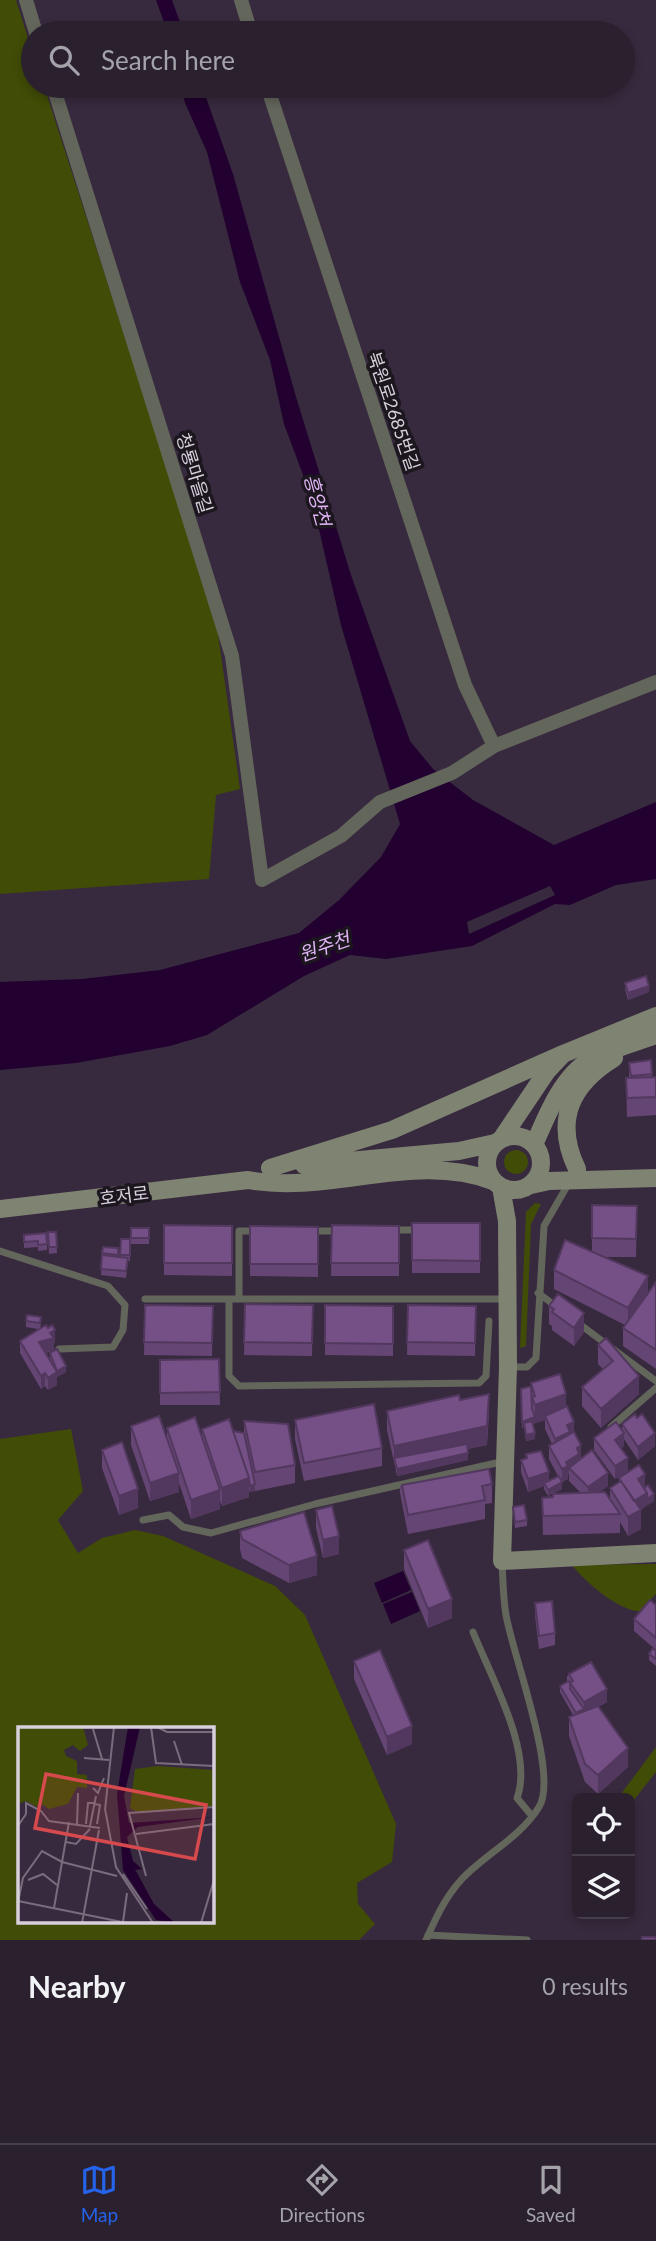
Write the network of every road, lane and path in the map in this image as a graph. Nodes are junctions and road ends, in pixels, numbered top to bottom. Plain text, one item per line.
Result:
1 (26, 0) edge
2 (241, 0) edge
3 (32, 21) edge
4 (247, 21) edge
5 (57, 98) edge
6 (271, 98) edge
7 (656, 682) edge
8 (494, 746) junction
9 (656, 1016) edge
10 (649, 1038) edge
11 (562, 1054) junction
12 (499, 1141) junction
13 (536, 1148) junction
14 (270, 1168) junction
15 (574, 1175) junction
16 (656, 1178) edge
17 (248, 1180) junction
18 (497, 1184) junction
19 (527, 1187) junction
20 (0, 1209) edge
21 (507, 1221) junction
22 (376, 1230) edge
23 (430, 1230) edge
24 (267, 1231) edge
25 (307, 1231) edge
26 (348, 1231) edge
27 (0, 1251) edge
28 (538, 1293) junction
29 (145, 1299) dead end
30 (229, 1299) junction
31 (239, 1299) junction
32 (507, 1299) junction
33 (489, 1321) dead end
34 (59, 1349) edge
35 (508, 1367) junction
36 (656, 1381) edge
37 (656, 1388) edge
38 (608, 1430) edge
39 (505, 1461) junction
40 (144, 1520) dead end
41 (656, 1553) edge
42 (502, 1561) junction
43 (473, 1632) dead end
44 (532, 1816) junction
45 (427, 1938) edge
46 (527, 1940) edge

1 - 3 street
2 - 4 street
5 - 8 street, 청룡마을길
6 - 8 street, 북원로2685번길
7 - 8 street
9 - 11 street
10 - 13 street
10 - 15 street
11 - 12 street
11 - 14 street
12 - 13 street
12 - 14 street
12 - 18 street
13 - 15 street
13 - 19 street
14 - 17 street
15 - 16 street
15 - 19 street
15 - 28 lane
17 - 18 street
17 - 20 street, 호저로
18 - 19 street
18 - 21 street
19 - 21 street
21 - 32 street
22 - 23 lane
24 - 31 lane
25 - 26 lane
27 - 34 lane
28 - 35 lane
28 - 36 lane
29 - 30 lane
30 - 31 lane
30 - 33 lane
31 - 32 lane
32 - 35 street
35 - 39 street
37 - 38 lane
39 - 40 lane
39 - 42 street
41 - 42 street
42 - 44 lane
43 - 44 lane
44 - 45 lane
45 - 46 lane

